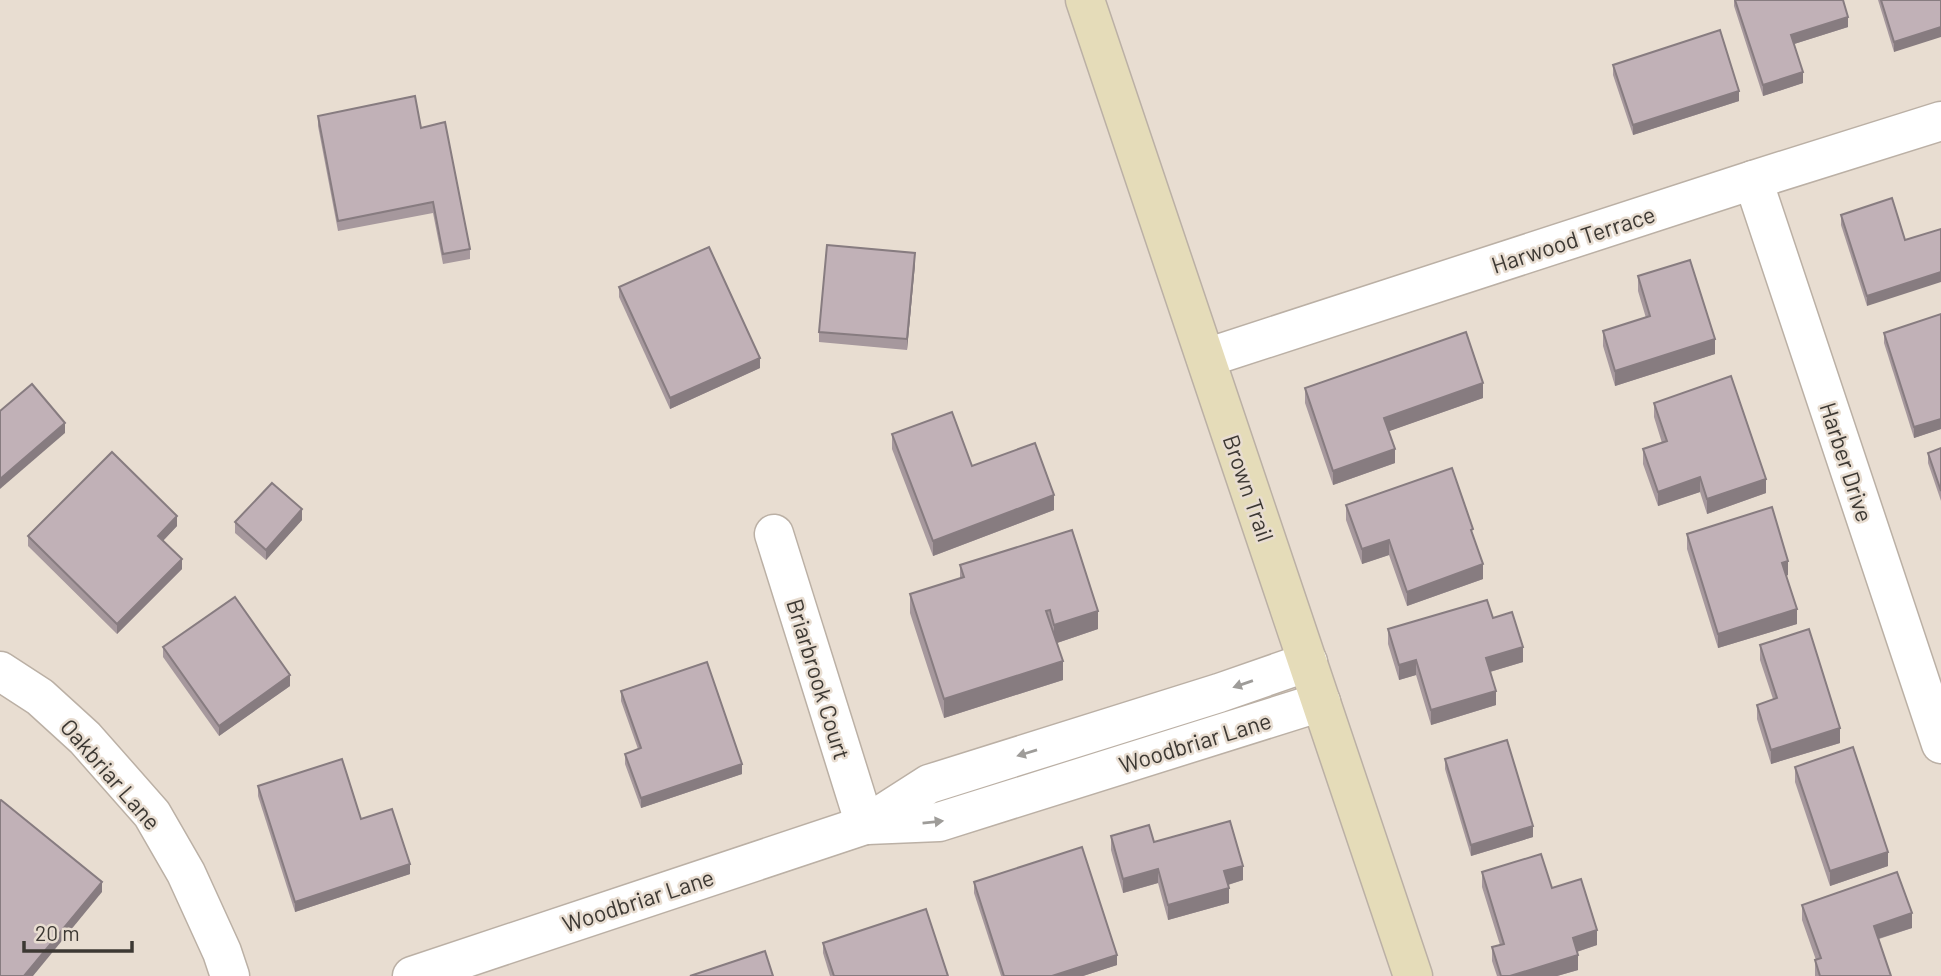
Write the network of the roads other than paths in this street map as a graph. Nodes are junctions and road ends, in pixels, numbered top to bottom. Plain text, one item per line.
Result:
1 (1085, 0) edge
2 (1941, 121) edge
3 (1753, 180) junction
4 (1206, 358) junction
5 (774, 534) dead end
6 (1308, 662) junction
7 (0, 671) edge
8 (1321, 702) junction
9 (1941, 744) edge
10 (865, 825) junction
11 (230, 976) edge
12 (412, 976) edge
13 (1413, 976) edge

1 - 4 street, Brown Trail
2 - 3 street, Harwood Terrace
3 - 4 street, Harwood Terrace
3 - 9 street, Harber Drive
4 - 6 street, Brown Trail
5 - 10 street, Briarbrook Court
6 - 8 street, Brown Trail
6 -> 10 street, Woodbriar Lane
7 - 11 street, Oakbriar Lane
10 -> 8 street, Woodbriar Lane
8 - 13 street, Brown Trail
10 - 12 street, Woodbriar Lane

